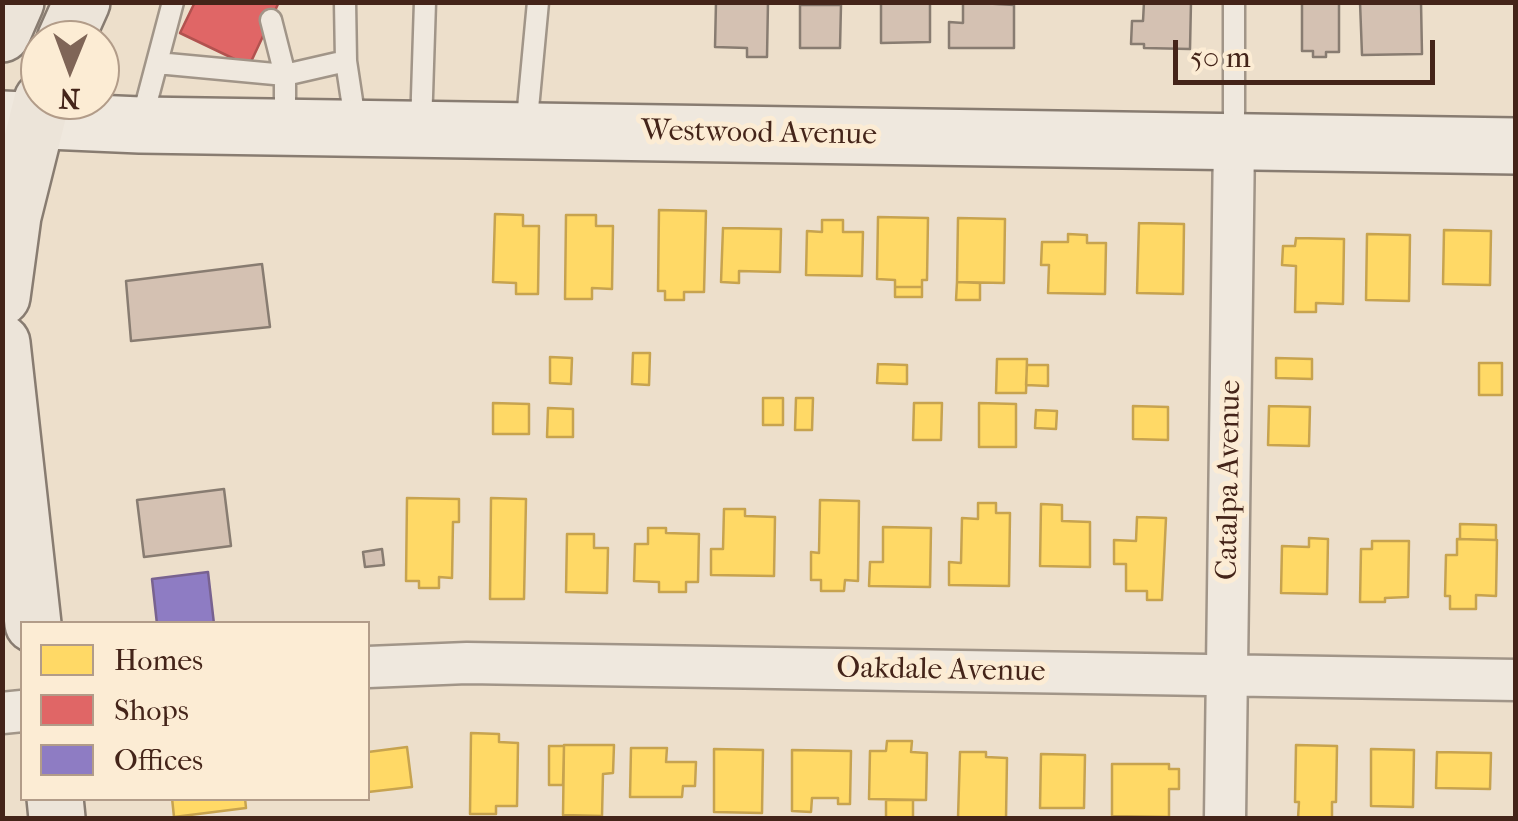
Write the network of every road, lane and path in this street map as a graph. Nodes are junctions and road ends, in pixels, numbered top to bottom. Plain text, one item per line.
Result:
1 (16, 2) edge
2 (173, 2) edge
3 (345, 2) edge
4 (425, 2) edge
5 (538, 2) edge
6 (1234, 2) edge
7 (271, 20) dead end
8 (2, 34) edge
9 (346, 61) junction
10 (157, 62) junction
11 (285, 101) junction
12 (20, 117) edge
13 (105, 120) edge
14 (140, 125) junction
15 (356, 128) junction
16 (421, 129) junction
17 (526, 131) junction
18 (1234, 141) junction
19 (1516, 146) edge
20 (2, 297) edge
21 (2, 343) edge
22 (33, 621) edge
23 (370, 667) edge
24 (1228, 676) junction
25 (1516, 680) edge
26 (1225, 818) edge

1 - 8 main road
2 - 10 lane
3 - 9 lane
4 - 16 lane
5 - 17 lane
6 - 18 lane
7 - 11 lane
9 - 11 lane
9 - 15 lane
10 - 11 lane
10 - 14 lane
11 - 14 main road, Westwood Avenue
11 - 15 main road, Westwood Avenue
12 - 20 main road
13 - 14 main road, Westwood Avenue
15 - 16 main road, Westwood Avenue
16 - 17 main road, Westwood Avenue
17 - 18 main road, Westwood Avenue
18 - 19 main road, Westwood Avenue
18 - 24 street, Catalpa Avenue
21 - 22 main road
23 - 24 street, Oakdale Avenue
24 - 25 street, Oakdale Avenue
24 - 26 street, Catalpa Avenue

